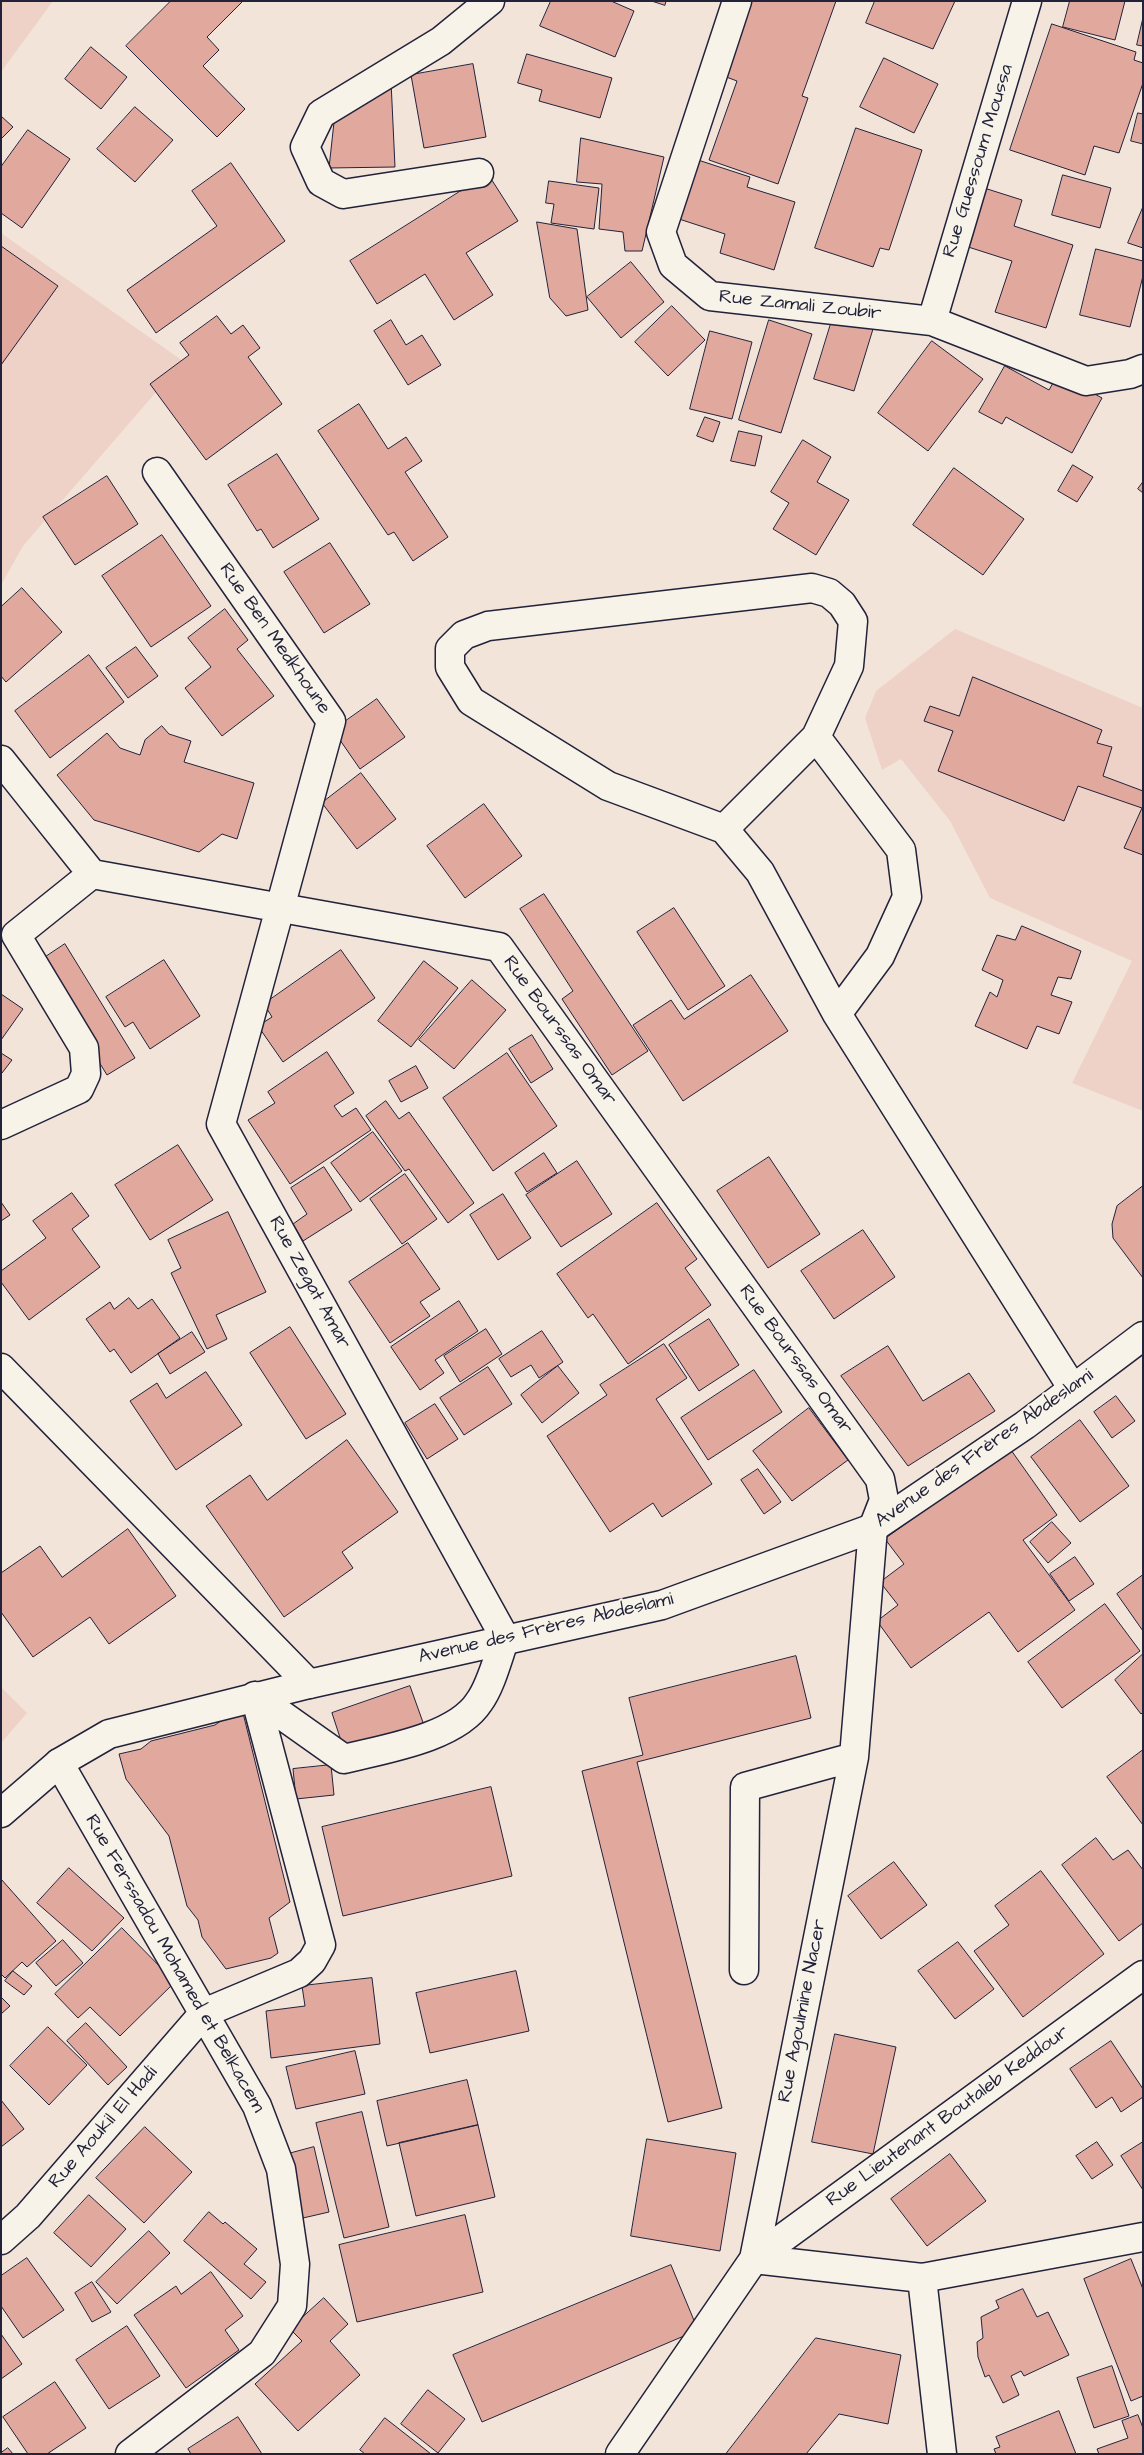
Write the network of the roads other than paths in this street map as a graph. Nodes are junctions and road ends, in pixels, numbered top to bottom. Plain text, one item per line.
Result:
1 (490, 1) edge
2 (737, 1) edge
3 (1027, 1) edge
4 (478, 173) dead end
5 (932, 321) junction
6 (1143, 369) edge
7 (157, 472) dead end
8 (816, 737) junction
9 (1, 760) edge
10 (724, 829) junction
11 (92, 874) junction
12 (282, 908) junction
13 (837, 1014) junction
14 (1, 1125) edge
15 (1143, 1336) edge
16 (1, 1368) edge
17 (1073, 1389) junction
18 (874, 1528) junction
19 (505, 1638) junction
20 (309, 1684) junction
21 (256, 1696) junction
22 (854, 1757) junction
23 (59, 1763) junction
24 (1, 1813) edge
25 (744, 1970) dead end
26 (1143, 1976) edge
27 (204, 2013) junction
28 (1143, 2237) edge
29 (1, 2240) edge
30 (754, 2259) junction
31 (922, 2278) junction
32 (130, 2454) edge
33 (620, 2454) edge
34 (942, 2454) edge

1 - 4 street
2 - 5 street, Rue Zamali Zoubir
3 - 5 street, Rue Guessoum Moussa
5 - 6 street, Rue Zamali Zoubir
7 - 12 street, Rue Ben Medkhoune
8 - 10 street
8 - 10 street
8 - 13 street
9 - 11 street
10 - 13 street
11 - 12 street, Rue Bourssas Omar
11 - 14 street
12 - 18 street, Rue Bourssas Omar
12 - 19 street, Rue Zegat Amar
13 - 17 street
15 - 17 street, Avenue des Frères Abdeslami
16 - 20 street
17 - 18 street, Avenue des Frères Abdeslami
18 - 19 street, Avenue des Frères Abdeslami
18 - 22 street, Rue Agoulmine Nacer
19 - 20 street, Avenue des Frères Abdeslami
19 - 21 street
20 - 21 street, Avenue des Frères Abdeslami
21 - 23 street, Avenue des Frères Abdeslami
21 - 27 street
22 - 25 street
22 - 30 street, Rue Agoulmine Nacer
23 - 24 street, Avenue des Frères Abdeslami
23 - 27 street, Rue Ferssadou Mohamed et Belkacem
26 - 30 street, Rue Lieutenant Boutaleb Keddour
27 - 29 street, Rue Aoukil El Hadi
27 - 32 street, Rue Ferssadou Mohamed et Belkacem
28 - 31 street
30 - 31 street
30 - 33 street, Rue Agoulmine Nacer
31 - 34 street

